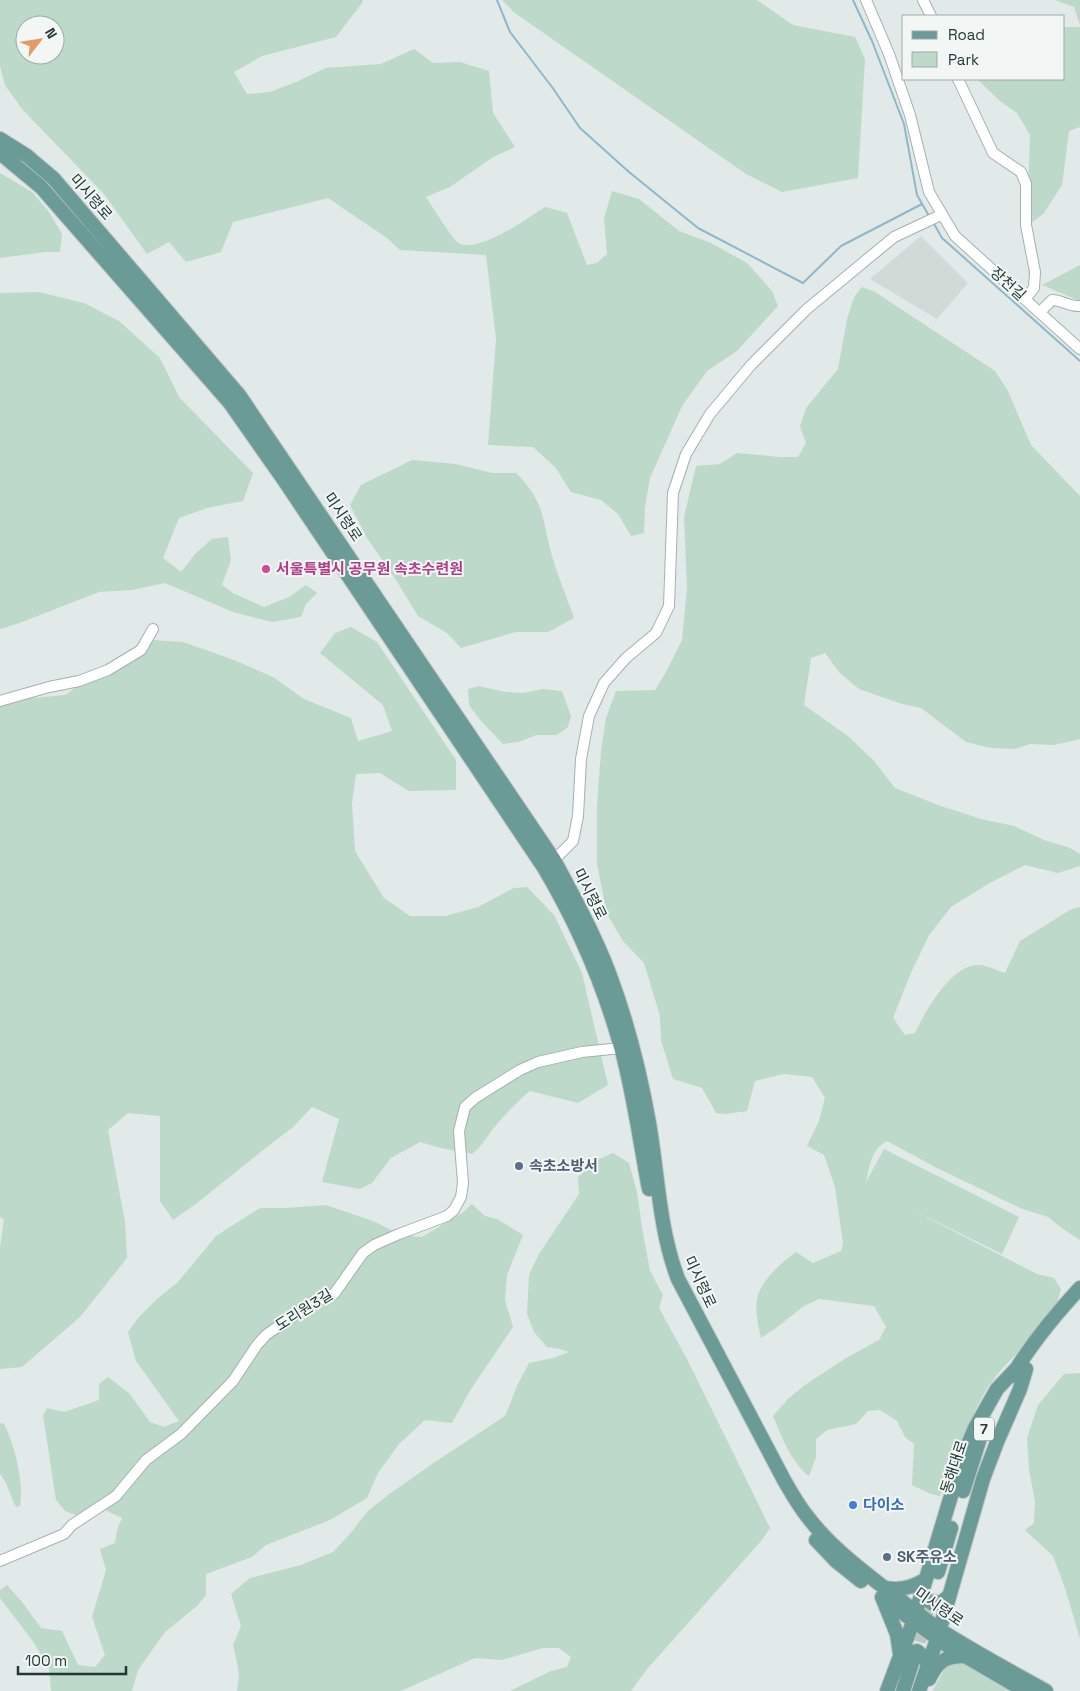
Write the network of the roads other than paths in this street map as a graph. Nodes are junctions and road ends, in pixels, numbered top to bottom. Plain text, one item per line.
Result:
1 (866, 0) edge
2 (923, 0) edge
3 (930, 15) edge
4 (958, 80) edge
5 (0, 139) edge
6 (0, 153) edge
7 (939, 215) junction
8 (1025, 299) junction
9 (1080, 306) edge
10 (1040, 312) junction
11 (1080, 349) edge
12 (153, 629) dead end
13 (0, 701) edge
14 (548, 863) junction
15 (621, 1048) junction
16 (1080, 1288) edge
17 (1080, 1300) edge
18 (1021, 1369) junction
19 (0, 1561) edge
20 (934, 1591) junction
21 (884, 1593) junction
22 (915, 1617) junction
23 (938, 1634) junction
24 (966, 1656) junction
25 (915, 1663) junction
26 (887, 1691) edge
27 (902, 1691) edge
28 (909, 1691) edge
29 (919, 1691) edge
30 (924, 1691) edge
31 (1026, 1691) edge
32 (1046, 1691) edge

1 - 7 street, 장천길
2 - 3 street
4 - 8 street
5 - 14 main road, 미시령로
6 - 14 main road, 미시령로
7 - 8 street, 장천길
7 - 14 street
8 - 10 street, 장천길
9 - 10 street
10 - 11 street, 장천길
12 - 13 street
14 - 15 main road, 미시령로
14 - 21 main road, 미시령로
15 - 19 street, 도리원3길
15 - 21 main road, 미시령로
16 - 18 main road, 동해대로 / 7
17 - 18 main road, 동해대로 / 7
18 - 20 main road, 동해대로 / 7
18 - 20 main road
20 - 21 main road
20 - 22 main road
20 - 23 main road
21 - 22 main road, 미시령로
21 - 25 main road
22 - 23 main road, 미시령로
22 - 25 main road
23 - 24 main road, 미시령로
23 - 25 main road
23 - 32 main road, 미시령로
24 - 30 main road
24 - 31 main road, 미시령로
25 - 26 main road
25 - 27 main road
25 - 28 main road
25 - 29 main road

